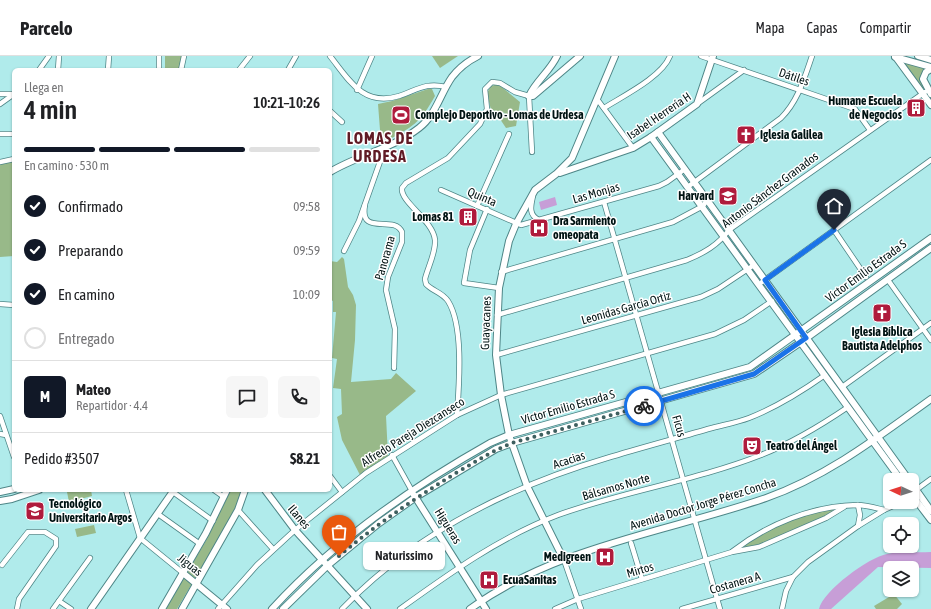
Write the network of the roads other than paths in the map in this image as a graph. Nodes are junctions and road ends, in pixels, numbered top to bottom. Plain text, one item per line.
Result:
1 (49, 56) edge
2 (59, 56) edge
3 (109, 56) edge
4 (160, 56) edge
5 (184, 56) edge
6 (250, 56) edge
7 (296, 56) edge
8 (330, 56) edge
9 (372, 56) edge
10 (478, 56) edge
11 (557, 56) edge
12 (580, 56) edge
13 (615, 56) edge
14 (670, 56) edge
15 (701, 56) edge
16 (812, 56) edge
17 (894, 56) edge
18 (918, 56) edge
19 (712, 58) edge
20 (931, 60) edge
21 (40, 68) edge
22 (58, 68) edge
23 (108, 68) edge
24 (159, 68) edge
25 (181, 68) edge
26 (241, 68) edge
27 (289, 68) edge
28 (931, 68) edge
29 (744, 70) junction
30 (446, 87) junction
31 (801, 89) junction
32 (358, 90) junction
33 (927, 92) edge
34 (0, 94) edge
35 (12, 94) edge
36 (12, 95) edge
37 (529, 96) junction
38 (597, 98) junction
39 (0, 104) edge
40 (697, 104) junction
41 (931, 105) edge
42 (604, 108) junction
43 (332, 113) edge
44 (342, 122) dead end
45 (870, 130) junction
46 (658, 132) junction
47 (0, 134) edge
48 (12, 134) edge
49 (509, 134) dead end
50 (652, 137) junction
51 (632, 148) junction
52 (382, 149) junction
53 (532, 152) dead end
54 (572, 158) junction
55 (12, 159) edge
56 (931, 160) edge
57 (0, 162) edge
58 (583, 165) junction
59 (684, 168) junction
60 (332, 171) edge
61 (679, 173) junction
62 (556, 174) junction
63 (694, 182) junction
64 (689, 186) junction
65 (440, 190) dead end
66 (535, 190) junction
67 (707, 200) junction
68 (604, 202) junction
69 (365, 206) junction
70 (477, 206) junction
71 (703, 206) junction
72 (487, 209) junction
73 (539, 220) junction
74 (516, 224) junction
75 (729, 230) junction
76 (834, 230) junction
77 (725, 236) junction
78 (931, 238) edge
79 (615, 239) junction
80 (922, 244) junction
81 (931, 248) edge
82 (344, 251) dead end
83 (918, 258) junction
84 (751, 267) junction
85 (501, 272) junction
86 (626, 277) junction
87 (866, 277) dead end
88 (888, 280) junction
89 (762, 282) junction
90 (499, 288) junction
91 (772, 302) junction
92 (0, 304) edge
93 (12, 305) edge
94 (497, 315) junction
95 (637, 315) junction
96 (931, 323) edge
97 (923, 329) junction
98 (802, 336) junction
99 (931, 340) edge
100 (648, 353) junction
101 (496, 356) junction
102 (394, 368) dead end
103 (731, 372) junction
104 (825, 375) junction
105 (734, 380) junction
106 (842, 387) junction
107 (658, 393) junction
108 (501, 395) junction
109 (931, 399) edge
110 (661, 401) junction
111 (848, 407) junction
112 (593, 412) junction
113 (457, 415) junction
114 (0, 416) edge
115 (595, 420) junction
116 (0, 434) edge
117 (6, 435) junction
118 (510, 435) junction
119 (879, 437) junction
120 (672, 440) junction
121 (873, 442) junction
122 (512, 443) junction
123 (12, 452) edge
124 (392, 455) junction
125 (456, 464) junction
126 (457, 473) junction
127 (896, 473) edge
128 (904, 473) edge
129 (683, 478) junction
130 (332, 479) edge
131 (931, 479) edge
132 (527, 486) junction
133 (12, 489) edge
134 (919, 489) edge
135 (0, 492) edge
136 (33, 492) edge
137 (127, 492) edge
138 (172, 492) edge
139 (174, 492) edge
140 (217, 492) edge
141 (226, 492) edge
142 (244, 492) edge
143 (266, 492) edge
144 (342, 492) junction
145 (414, 494) junction
146 (224, 497) junction
147 (919, 498) edge
148 (0, 501) edge
149 (919, 501) edge
150 (858, 505) junction
151 (844, 507) junction
152 (238, 510) junction
153 (884, 510) joint
154 (931, 511) edge
155 (158, 514) junction
156 (695, 520) junction
157 (931, 520) edge
158 (213, 521) junction
159 (367, 521) junction
160 (544, 521) junction
161 (858, 526) junction
162 (372, 528) junction
163 (295, 530) junction
164 (439, 532) junction
165 (140, 538) junction
166 (631, 543) dead end
167 (200, 544) junction
168 (273, 549) junction
169 (732, 552) junction
170 (90, 558) dead end
171 (321, 559) junction
172 (564, 560) junction
173 (707, 560) junction
174 (2, 565) dead end
175 (327, 566) junction
176 (459, 566) junction
177 (183, 573) junction
178 (793, 577) junction
179 (642, 579) junction
180 (197, 584) junction
181 (286, 593) junction
182 (355, 596) junction
183 (292, 599) junction
184 (578, 599) junction
185 (717, 599) junction
186 (59, 601) junction
187 (481, 601) junction
188 (17, 607) edge
189 (220, 607) edge
190 (54, 609) edge
191 (71, 609) edge
192 (91, 609) edge
193 (162, 609) edge
194 (182, 609) edge
195 (227, 609) edge
196 (272, 609) edge
197 (283, 609) edge
198 (342, 609) edge
199 (367, 609) edge
200 (400, 609) edge
201 (470, 609) edge
202 (486, 609) edge
203 (555, 609) edge
204 (581, 609) edge
205 (682, 609) edge
206 (720, 609) edge
207 (782, 609) edge

1 - 21 street
2 - 22 street
3 - 23 street
4 - 24 street
5 - 25 street
6 - 26 street
7 - 27 street
8 - 32 street
9 - 32 street
10 - 30 street
11 - 37 street
12 - 37 street
13 - 38 street, Guayacanes
14 - 42 street
15 - 19 street, Dátiles
16 - 31 street
17 - 28 street
17 - 33 street
18 - 20 street
19 - 29 street, Dátiles
19 - 40 street
28 - 33 street
29 - 31 street, Dátiles
29 - 40 street, Isabel Herrería H
30 - 32 street
30 - 52 street
31 - 45 street, Dátiles
31 - 63 street
33 - 41 street
33 - 45 street, Antonio Sánchez Granados
34 - 35 street
36 - 39 street
37 - 53 street
37 - 113 street
38 - 42 street
38 - 54 street, Guayacanes
40 - 46 street, Isabel Herrería H
42 - 51 street
43 - 44 street
45 - 75 street, Antonio Sánchez Granados
46 - 50 street, Isabel Herrería H
46 - 59 street
47 - 48 street
49 - 70 street
50 - 51 street, Isabel Herrería H
50 - 61 street
51 - 58 street, Isabel Herrería H
52 - 60 street
52 - 69 street
54 - 58 street
54 - 62 street, Guayacanes
55 - 57 street
56 - 76 street
58 - 62 street, Isabel Herrería H
59 - 61 street
59 - 63 street
61 - 64 street
61 - 68 street, Las Monjas
62 - 66 street, Guayacanes
63 - 64 street
63 - 67 street
64 - 71 street
65 - 70 street, Quinta
66 - 73 street
66 - 74 street, Guayacanes
67 - 71 street
67 - 75 street
68 - 73 street, Las Monjas
68 - 79 street, Ficus
69 - 82 street
69 - 102 street, Panorama
70 - 72 street, Quinta
71 - 77 street
71 - 79 street
72 - 74 street, Quinta
72 - 90 street
73 - 74 street, Las Monjas
74 - 85 street, Guayacanes
75 - 77 street, Antonio Sánchez Granados
75 - 84 street
76 - 87 street
76 - 89 street
77 - 84 street
77 - 86 street, Antonio Sánchez Granados
78 - 80 street, Víctor Emilio Estrada S
78 - 81 street
79 - 85 street
79 - 86 street, Ficus
80 - 83 street
80 - 98 street, Víctor Emilio Estrada S
81 - 83 street, Víctor Emilio Estrada S
83 - 88 street, Víctor Emilio Estrada S
84 - 89 street
84 - 95 street, Leonidas García Ortiz
85 - 90 street, Guayacanes
86 - 94 street, Antonio Sánchez Granados
86 - 95 street, Ficus
88 - 97 street
88 - 98 street, Víctor Emilio Estrada S
89 - 91 street
89 - 98 street
90 - 94 street, Guayacanes
91 - 98 street
91 - 100 street, Alfredo Pareja Diezcanseco
92 - 93 street
94 - 101 street, Guayacanes
95 - 100 street, Ficus
95 - 101 street, Leonidas García Ortiz
96 - 97 street
97 - 99 street
97 - 106 street
98 - 103 street, Víctor Emilio Estrada S
98 - 104 street
98 - 105 street, Víctor Emilio Estrada S
98 - 106 street
100 - 107 street, Ficus
100 - 108 street, Alfredo Pareja Diezcanseco
101 - 108 street, Guayacanes
103 - 105 street
103 - 107 street, Víctor Emilio Estrada S
104 - 111 street
104 - 120 street, Acacias
105 - 110 street, Víctor Emilio Estrada S
106 - 119 street
107 - 110 street, Ficus
107 - 112 street, Víctor Emilio Estrada S
108 - 113 street, Alfredo Pareja Diezcanseco
108 - 118 street, Guayacanes
109 - 119 street, Avenida Doctor Jorge Pérez Concha
110 - 115 street, Víctor Emilio Estrada S
110 - 120 street, Ficus
111 - 121 street
111 - 129 street, Bálsamos Norte
112 - 115 street
112 - 118 street, Víctor Emilio Estrada S
113 - 124 street, Alfredo Pareja Diezcanseco
114 - 117 street
115 - 122 street, Víctor Emilio Estrada S
116 - 117 street
117 - 123 street
118 - 122 street, Guayacanes
118 - 125 street, Víctor Emilio Estrada S
119 - 121 street, Avenida Doctor Jorge Pérez Concha
119 - 128 street
120 - 129 street, Ficus
120 - 132 street, Acacias
121 - 127 street
121 - 156 street, Avenida Doctor Jorge Pérez Concha
122 - 126 street, Víctor Emilio Estrada S
122 - 132 street, Guayacanes
124 - 144 street, Alfredo Pareja Diezcanseco
124 - 145 street, Higueras
125 - 126 street
125 - 145 street, Víctor Emilio Estrada S
126 - 145 street, Víctor Emilio Estrada S
129 - 156 street, Ficus
129 - 160 street, Bálsamos Norte
130 - 144 street
131 - 134 street
132 - 160 street, Guayacanes
132 - 164 street, Acacias
133 - 135 street
136 - 148 street
137 - 165 street
138 - 155 street
139 - 158 street
140 - 146 street
141 - 146 street
142 - 152 street
143 - 163 street, Ilanes
144 - 163 street, Alfredo Pareja Diezcanseco
145 - 159 street, Víctor Emilio Estrada S
145 - 162 street, Víctor Emilio Estrada S
145 - 164 street, Higueras
146 - 158 street
147 - 154 street
149 - 157 street
150 - 151 street, Mirtos
150 - 153 street, Mirtos
150 - 161 street
151 - 169 street, Mirtos
151 - 169 street, Mirtos
152 - 168 street
152 - 180 street
153 - 161 street
155 - 165 street
155 - 167 street
156 - 172 street, Avenida Doctor Jorge Pérez Concha
156 - 173 street, Ficus
158 - 167 street
159 - 162 street
159 - 171 street, Víctor Emilio Estrada S
160 - 172 street, Guayacanes
160 - 176 street, Bálsamos Norte
161 - 178 street
162 - 175 street, Víctor Emilio Estrada S
163 - 168 street, Alfredo Pareja Diezcanseco
163 - 171 street, Ilanes
164 - 176 street, Higueras
164 - 182 street, Acacias
165 - 177 street, Jiguas
165 - 192 street
166 - 179 street
167 - 177 street
168 - 189 street, Alfredo Pareja Diezcanseco
169 - 173 street, Mirtos
170 - 186 street
171 - 175 street, Ilanes
171 - 181 street, Víctor Emilio Estrada S
172 - 184 street, Guayacanes
172 - 187 street, Avenida Doctor Jorge Pérez Concha
173 - 179 street, Mirtos
173 - 185 street, Ficus
174 - 188 street
175 - 182 street, Ilanes
175 - 183 street, Víctor Emilio Estrada S
176 - 187 street, Higueras
176 - 200 street, Bálsamos Norte
177 - 180 street, Jiguas
177 - 193 street
178 - 185 street, Costanera A
178 - 207 street
179 - 184 street, Mirtos
180 - 189 street, Jiguas
180 - 194 street
181 - 183 street
181 - 196 street, Víctor Emilio Estrada S
182 - 198 street, Acacias
182 - 199 street, Ilanes
183 - 197 street, Víctor Emilio Estrada S
184 - 203 street, Mirtos
184 - 204 street, Guayacanes
185 - 205 street, Costanera A
185 - 206 street, Ficus
186 - 190 street
186 - 191 street
187 - 201 street, Avenida Doctor Jorge Pérez Concha
187 - 202 street, Higueras
189 - 195 street, Jiguas

